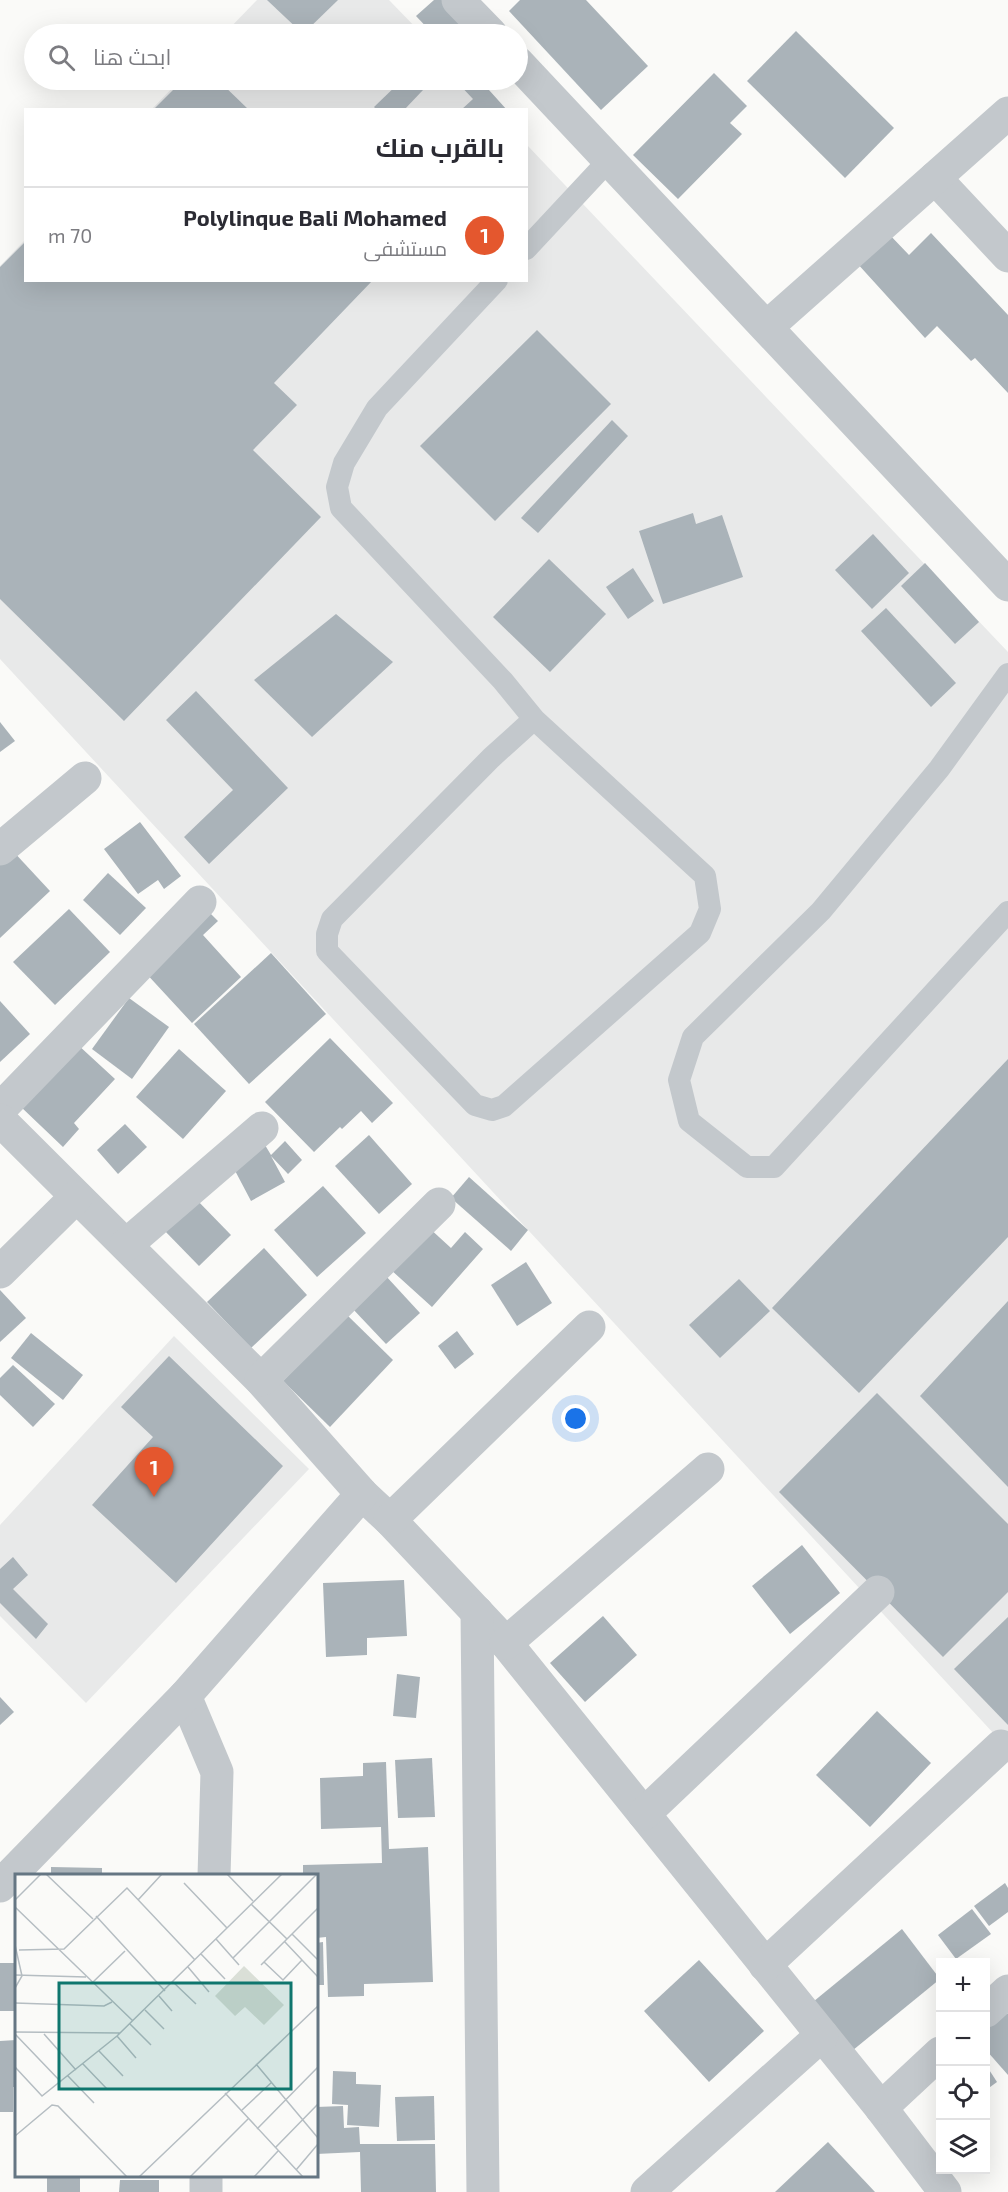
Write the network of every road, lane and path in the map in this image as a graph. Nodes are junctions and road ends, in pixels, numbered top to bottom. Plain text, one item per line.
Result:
1 (458, 0) edge
2 (481, 24) edge
3 (528, 74) edge
4 (1008, 113) edge
5 (609, 160) junction
6 (935, 177) junction
7 (528, 247) edge
8 (1008, 256) edge
9 (495, 282) edge
10 (766, 327) junction
11 (1008, 585) edge
12 (1008, 674) edge
13 (534, 719) junction
14 (85, 778) dead end
15 (0, 849) edge
16 (200, 902) dead end
17 (1008, 912) edge
18 (0, 1108) edge
19 (0, 1120) edge
20 (262, 1128) dead end
21 (76, 1197) junction
22 (439, 1204) dead end
23 (126, 1245) junction
24 (0, 1272) edge
25 (589, 1327) dead end
26 (261, 1380) junction
27 (708, 1468) dead end
28 (362, 1494) junction
29 (390, 1520) junction
30 (878, 1592) dead end
31 (477, 1612) junction
32 (506, 1643) junction
33 (184, 1696) junction
34 (1001, 1746) dead end
35 (644, 1814) junction
36 (214, 1874) edge
37 (1, 1883) edge
38 (765, 1965) junction
39 (1008, 1991) edge
40 (990, 2008) edge
41 (822, 2035) junction
42 (936, 2057) edge
43 (880, 2108) junction
44 (936, 2188) edge
45 (483, 2192) edge
46 (646, 2192) edge

1 - 2 street
3 - 5 street
4 - 6 street
5 - 7 lane
5 - 10 street
6 - 8 street
6 - 10 street
9 - 13 lane
10 - 11 street
12 - 17 lane
13 - 13 lane
14 - 15 street
16 - 18 street
19 - 21 street
20 - 23 street
21 - 23 street
21 - 24 street
22 - 26 street
23 - 26 street
25 - 29 street
26 - 28 street
27 - 32 street
28 - 29 street
28 - 33 street
29 - 31 street
30 - 35 street
31 - 32 street
31 - 45 street
32 - 35 street
33 - 36 street
33 - 37 street
34 - 38 street
35 - 38 street
38 - 41 street
39 - 40 street
41 - 43 street
41 - 46 street
42 - 43 street
43 - 44 street

